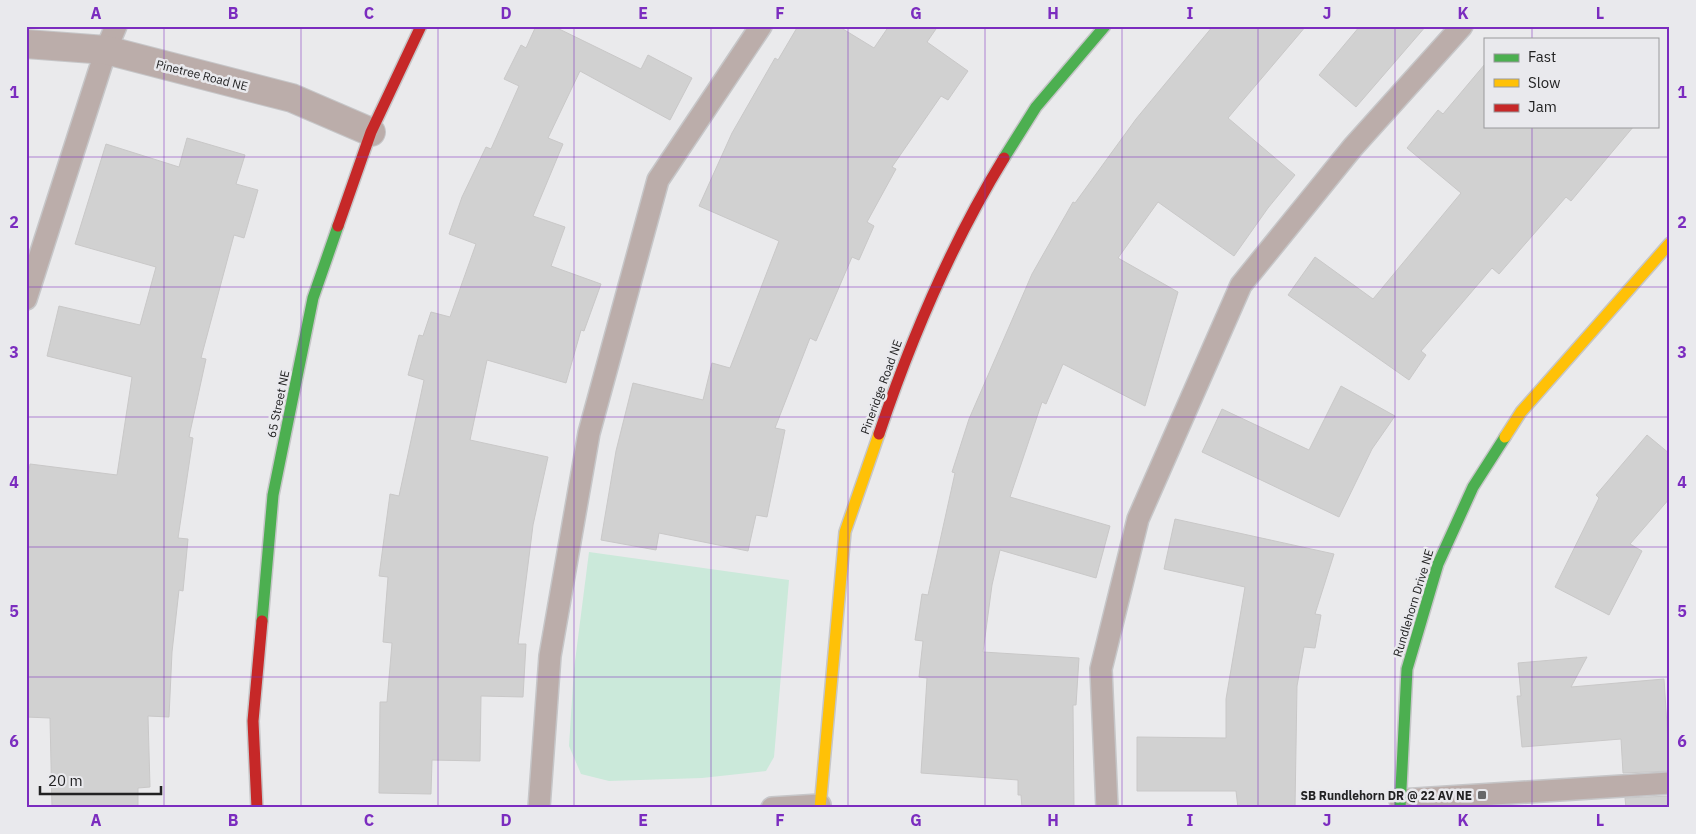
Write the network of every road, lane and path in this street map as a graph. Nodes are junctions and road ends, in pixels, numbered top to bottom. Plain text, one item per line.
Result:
1 (421, 26) edge
2 (761, 26) edge
3 (1104, 26) edge
4 (1462, 26) edge
5 (111, 38) edge
6 (26, 44) edge
7 (371, 132) junction
8 (1670, 243) edge
9 (26, 299) edge
10 (1670, 783) edge
11 (1400, 804) edge
12 (820, 806) edge
13 (257, 808) edge
14 (539, 808) edge
15 (772, 808) edge
16 (1107, 808) edge

1 - 7 street, 65 Street NE
2 - 14 lane
3 - 12 street, Pineridge Road NE
4 - 16 lane
5 - 6 street, Pinetree Road NE
5 - 7 street, Pinetree Road NE
5 - 9 lane
7 - 13 street, 65 Street NE
8 - 11 street, Rundlehorn Drive NE
10 - 11 lane
12 - 15 lane

